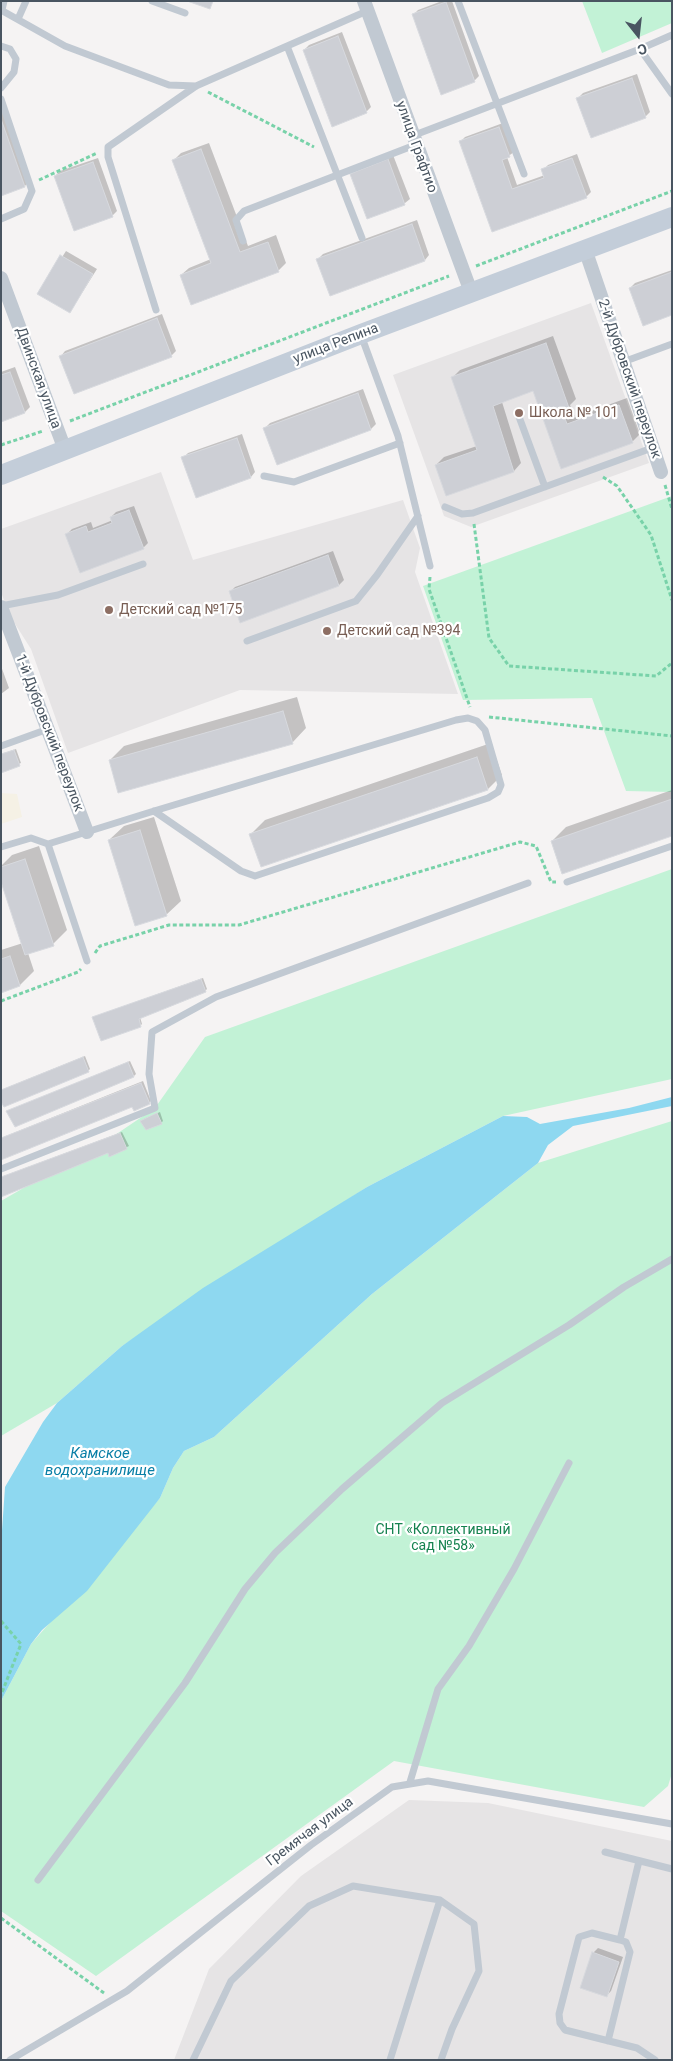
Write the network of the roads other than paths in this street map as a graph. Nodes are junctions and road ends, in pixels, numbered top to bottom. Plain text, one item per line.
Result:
1 (4, 1) edge
2 (26, 1) edge
3 (152, 1) edge
4 (458, 1) edge
5 (365, 6) edge
6 (1, 10) edge
7 (185, 13) dead end
8 (18, 19) junction
9 (672, 35) edge
10 (1, 46) edge
11 (287, 46) junction
12 (640, 50) junction
13 (196, 86) junction
14 (1, 88) edge
15 (672, 94) edge
16 (1, 100) edge
17 (496, 104) junction
18 (414, 141) junction
19 (524, 174) dead end
20 (337, 175) junction
21 (672, 217) edge
22 (1, 219) edge
23 (362, 238) dead end
24 (243, 242) dead end
25 (585, 249) junction
26 (1, 278) edge
27 (471, 292) junction
28 (156, 310) dead end
29 (361, 334) junction
30 (672, 344) edge
31 (624, 362) junction
32 (518, 414) dead end
33 (400, 443) junction
34 (652, 448) junction
35 (65, 450) junction
36 (661, 472) road end
37 (1, 475) edge
38 (264, 476) dead end
39 (545, 487) junction
40 (445, 507) dead end
41 (418, 516) junction
42 (143, 564) dead end
43 (430, 566) road end
44 (1, 606) edge
45 (247, 641) dead end
46 (48, 729) junction
47 (1, 746) edge
48 (154, 811) junction
49 (87, 832) junction
50 (48, 844) junction
51 (672, 846) edge
52 (1, 847) edge
53 (567, 882) road end
54 (528, 884) dead end
55 (87, 962) road end
56 (1, 1170) edge
57 (672, 1260) edge
58 (568, 1463) dead end
59 (410, 1782) junction
60 (672, 1824) edge
61 (605, 1852) dead end
62 (639, 1861) junction
63 (672, 1869) edge
64 (38, 1880) dead end
65 (440, 1900) junction
66 (620, 1940) junction
67 (608, 2041) junction
68 (10, 2060) edge
69 (194, 2060) edge
70 (390, 2060) edge
71 (441, 2060) edge
72 (655, 2060) edge

1 - 6 lane
2 - 8 lane
3 - 7 lane
4 - 17 lane
5 - 11 lane
5 - 18 street, улица Графтио
6 - 8 lane
8 - 13 lane
9 - 12 lane
10 - 14 lane
11 - 13 lane
11 - 20 lane
12 - 15 lane
12 - 17 lane
13 - 28 lane
16 - 22 lane
17 - 18 lane
17 - 19 lane
18 - 20 lane
18 - 27 street, улица Графтио
20 - 23 lane
20 - 24 lane
21 - 25 main road, улица Репина
25 - 27 main road, улица Репина
25 - 31 street, 2-й Дубровский переулок
26 - 35 street, Двинская улица
27 - 29 main road, улица Репина
29 - 33 lane
29 - 35 main road, улица Репина
30 - 31 lane
31 - 34 street, 2-й Дубровский переулок
32 - 39 lane
33 - 38 lane
33 - 41 lane
34 - 36 street, 2-й Дубровский переулок
34 - 39 lane
35 - 37 main road, улица Репина
39 - 40 lane
41 - 43 lane
41 - 45 lane
42 - 44 lane
44 - 46 street, 1-й Дубровский переулок
46 - 47 lane
46 - 49 street, 1-й Дубровский переулок
48 - 48 lane
48 - 49 lane
49 - 50 lane
50 - 52 lane
50 - 55 lane
51 - 53 lane
54 - 56 lane
57 - 64 lane
58 - 59 lane
59 - 60 lane, Гремячая улица
59 - 68 lane, Гремячая улица
61 - 62 lane
62 - 63 lane
62 - 66 lane
65 - 69 lane
65 - 70 lane
65 - 71 lane
66 - 67 lane
66 - 67 lane
67 - 72 lane

